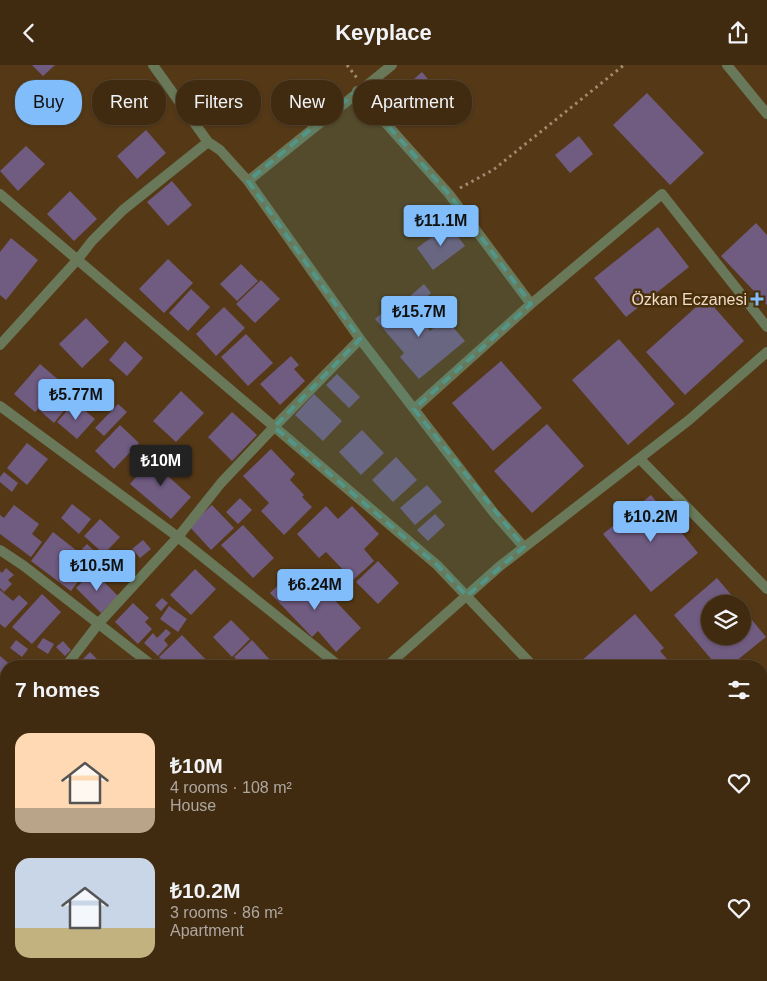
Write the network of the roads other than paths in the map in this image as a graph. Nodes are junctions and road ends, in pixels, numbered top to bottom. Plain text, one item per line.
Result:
1 (153, 65) edge
2 (392, 65) edge
3 (727, 65) edge
4 (372, 80) edge
5 (353, 94) edge
6 (767, 114) edge
7 (387, 125) edge
8 (208, 142) junction
9 (248, 181) junction
10 (0, 194) edge
11 (78, 259) junction
12 (531, 304) junction
13 (767, 327) edge
14 (360, 339) junction
15 (0, 345) edge
16 (767, 352) edge
17 (0, 406) edge
18 (414, 409) junction
19 (274, 427) junction
20 (640, 459) junction
21 (178, 537) junction
22 (524, 547) junction
23 (0, 550) edge
24 (767, 589) edge
25 (467, 596) junction
26 (99, 623) junction
27 (71, 660) edge
28 (145, 660) edge
29 (332, 660) edge
30 (394, 660) edge
31 (527, 660) edge

1 - 8 street
2 - 4 street
3 - 6 street
5 - 9 street
7 - 12 street
8 - 9 street
8 - 11 street
9 - 14 street
10 - 11 street
11 - 15 street
11 - 19 street
12 - 13 street
12 - 18 street
14 - 18 street
14 - 19 street
16 - 20 street
17 - 21 street
18 - 22 street
19 - 21 street
19 - 25 street
20 - 22 street
20 - 24 street
21 - 26 street
21 - 29 street
22 - 25 street
23 - 26 street
25 - 30 street
25 - 31 street
26 - 27 street
26 - 28 street

